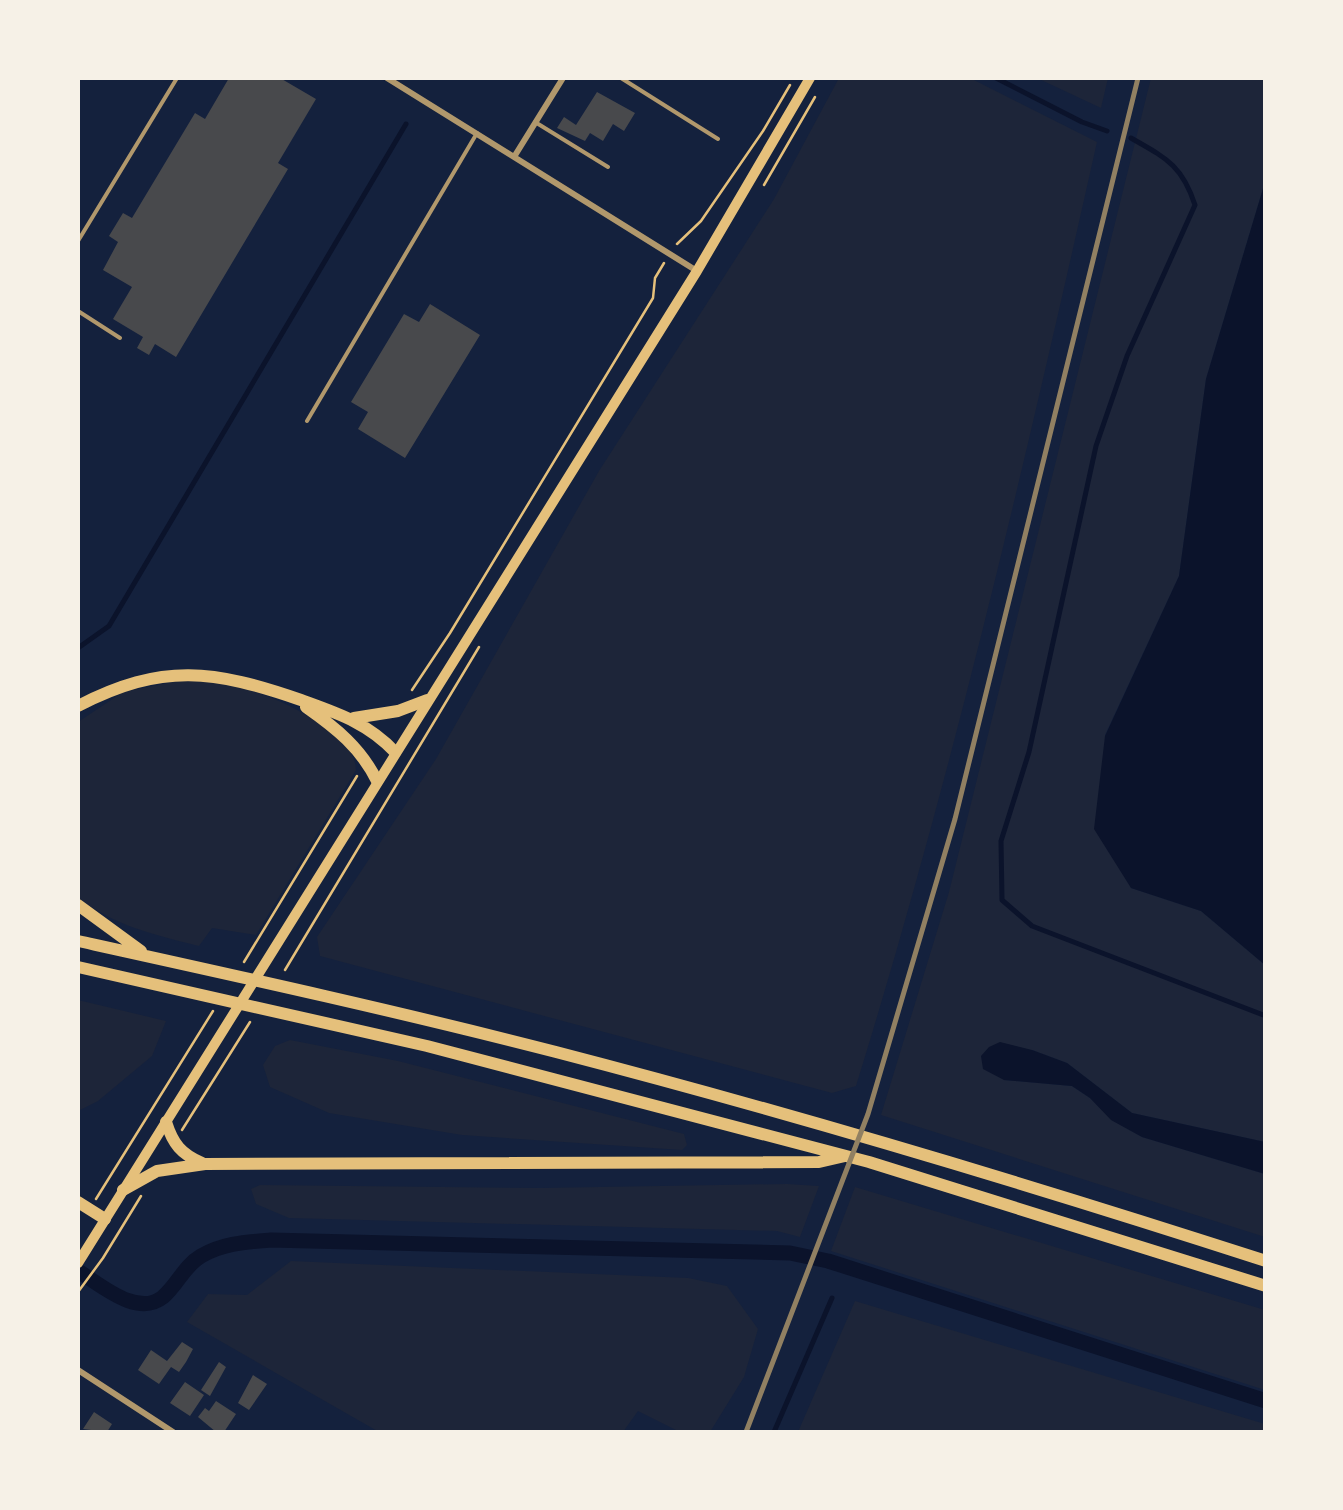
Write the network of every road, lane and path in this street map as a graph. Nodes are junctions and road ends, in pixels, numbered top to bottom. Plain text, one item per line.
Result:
1 (177, 78) edge
2 (387, 78) edge
3 (563, 78) edge
4 (621, 78) edge
5 (794, 78) edge
6 (810, 78) edge
7 (535, 122) junction
8 (477, 134) junction
9 (718, 138) dead end
10 (514, 156) junction
11 (608, 167) dead end
12 (78, 241) edge
13 (670, 254) junction
14 (697, 271) junction
15 (78, 312) edge
16 (120, 338) dead end
17 (307, 422) dead end
18 (292, 697) junction
19 (428, 700) junction
20 (78, 706) edge
21 (398, 711) junction
22 (352, 718) junction
23 (395, 752) junction
24 (367, 760) junction
25 (376, 781) junction
26 (78, 905) edge
27 (270, 920) dead end
28 (78, 942) edge
29 (151, 958) junction
30 (78, 967) edge
31 (210, 1016) dead end
32 (166, 1122) junction
33 (822, 1156) junction
34 (206, 1164) junction
35 (124, 1190) junction
36 (84, 1206) edge
37 (105, 1219) junction
38 (79, 1261) edge
39 (1266, 1261) edge
40 (96, 1268) dead end
41 (1266, 1286) edge
42 (78, 1292) edge
43 (78, 1370) edge
44 (172, 1432) edge

1 - 12 lane
2 - 8 street
3 - 7 street
4 - 9 lane
5 - 13 path
6 - 14 main road
7 - 10 street
7 - 11 lane
8 - 10 street
8 - 17 lane
10 - 13 street
13 - 14 street
13 - 21 path
14 - 19 main road
15 - 16 lane
18 - 20 highway
18 - 22 highway
18 - 24 highway
19 - 21 highway
19 - 23 main road
21 - 22 highway
22 - 23 highway
23 - 25 main road
24 - 25 highway
24 - 27 path
25 - 32 main road
26 - 29 highway
28 - 29 highway
29 - 39 highway
30 - 33 highway
31 - 36 path
32 - 34 highway
32 - 35 main road
33 - 34 highway
33 - 41 highway
34 - 35 highway
35 - 37 main road
36 - 37 highway
37 - 38 main road
40 - 42 path
43 - 44 street

